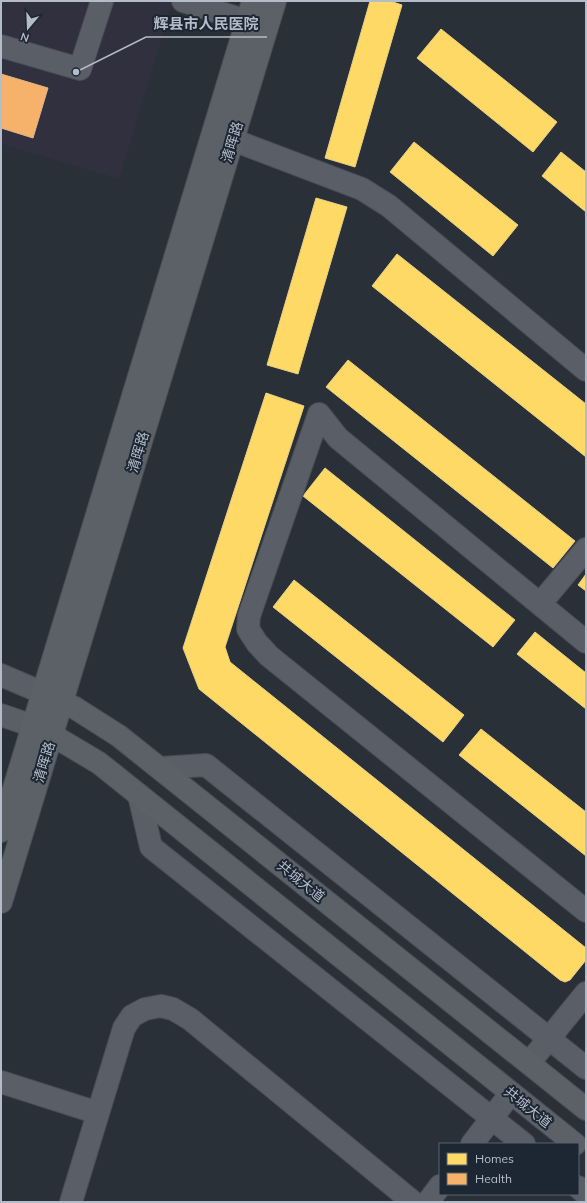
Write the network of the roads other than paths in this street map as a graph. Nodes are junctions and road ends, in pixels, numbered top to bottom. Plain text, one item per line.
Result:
1 (102, 1) edge
2 (182, 1) edge
3 (275, 1) edge
4 (250, 11) edge
5 (1, 46) edge
6 (233, 140) junction
7 (586, 370) edge
8 (586, 549) edge
9 (540, 604) junction
10 (586, 642) edge
11 (1, 675) edge
12 (52, 697) junction
13 (1, 715) edge
14 (42, 730) junction
15 (160, 768) junction
16 (139, 795) junction
17 (1, 831) edge
18 (1, 902) edge
19 (586, 911) edge
20 (586, 993) edge
21 (549, 1038) junction
22 (529, 1063) junction
23 (586, 1068) edge
24 (1, 1082) edge
25 (511, 1093) junction
26 (586, 1109) edge
27 (98, 1113) junction
28 (491, 1118) junction
29 (473, 1143) edge
30 (523, 1143) edge
31 (574, 1143) edge
32 (439, 1187) edge
33 (71, 1202) edge
34 (413, 1202) edge
35 (428, 1202) edge

1 - 5 street
2 - 4 street
3 - 6 main road, 清晖路
4 - 12 main road, 清晖路
6 - 7 street
6 - 12 main road, 清晖路
8 - 9 street
9 - 10 street
9 - 19 street
11 - 12 street, 共城大道
12 - 14 main road, 清晖路
12 - 15 main road, 共城大道
13 - 14 street, 共城大道
14 - 16 main road, 共城大道
14 - 17 main road, 清晖路
14 - 18 main road, 清晖路
15 - 21 street
15 - 22 main road, 共城大道
16 - 25 main road, 共城大道
16 - 28 street
20 - 21 street
21 - 22 street
21 - 23 street
22 - 26 main road, 共城大道
24 - 27 street
25 - 28 street
25 - 31 main road, 共城大道
27 - 33 street
27 - 34 street
28 - 29 street
28 - 30 street
32 - 35 street

